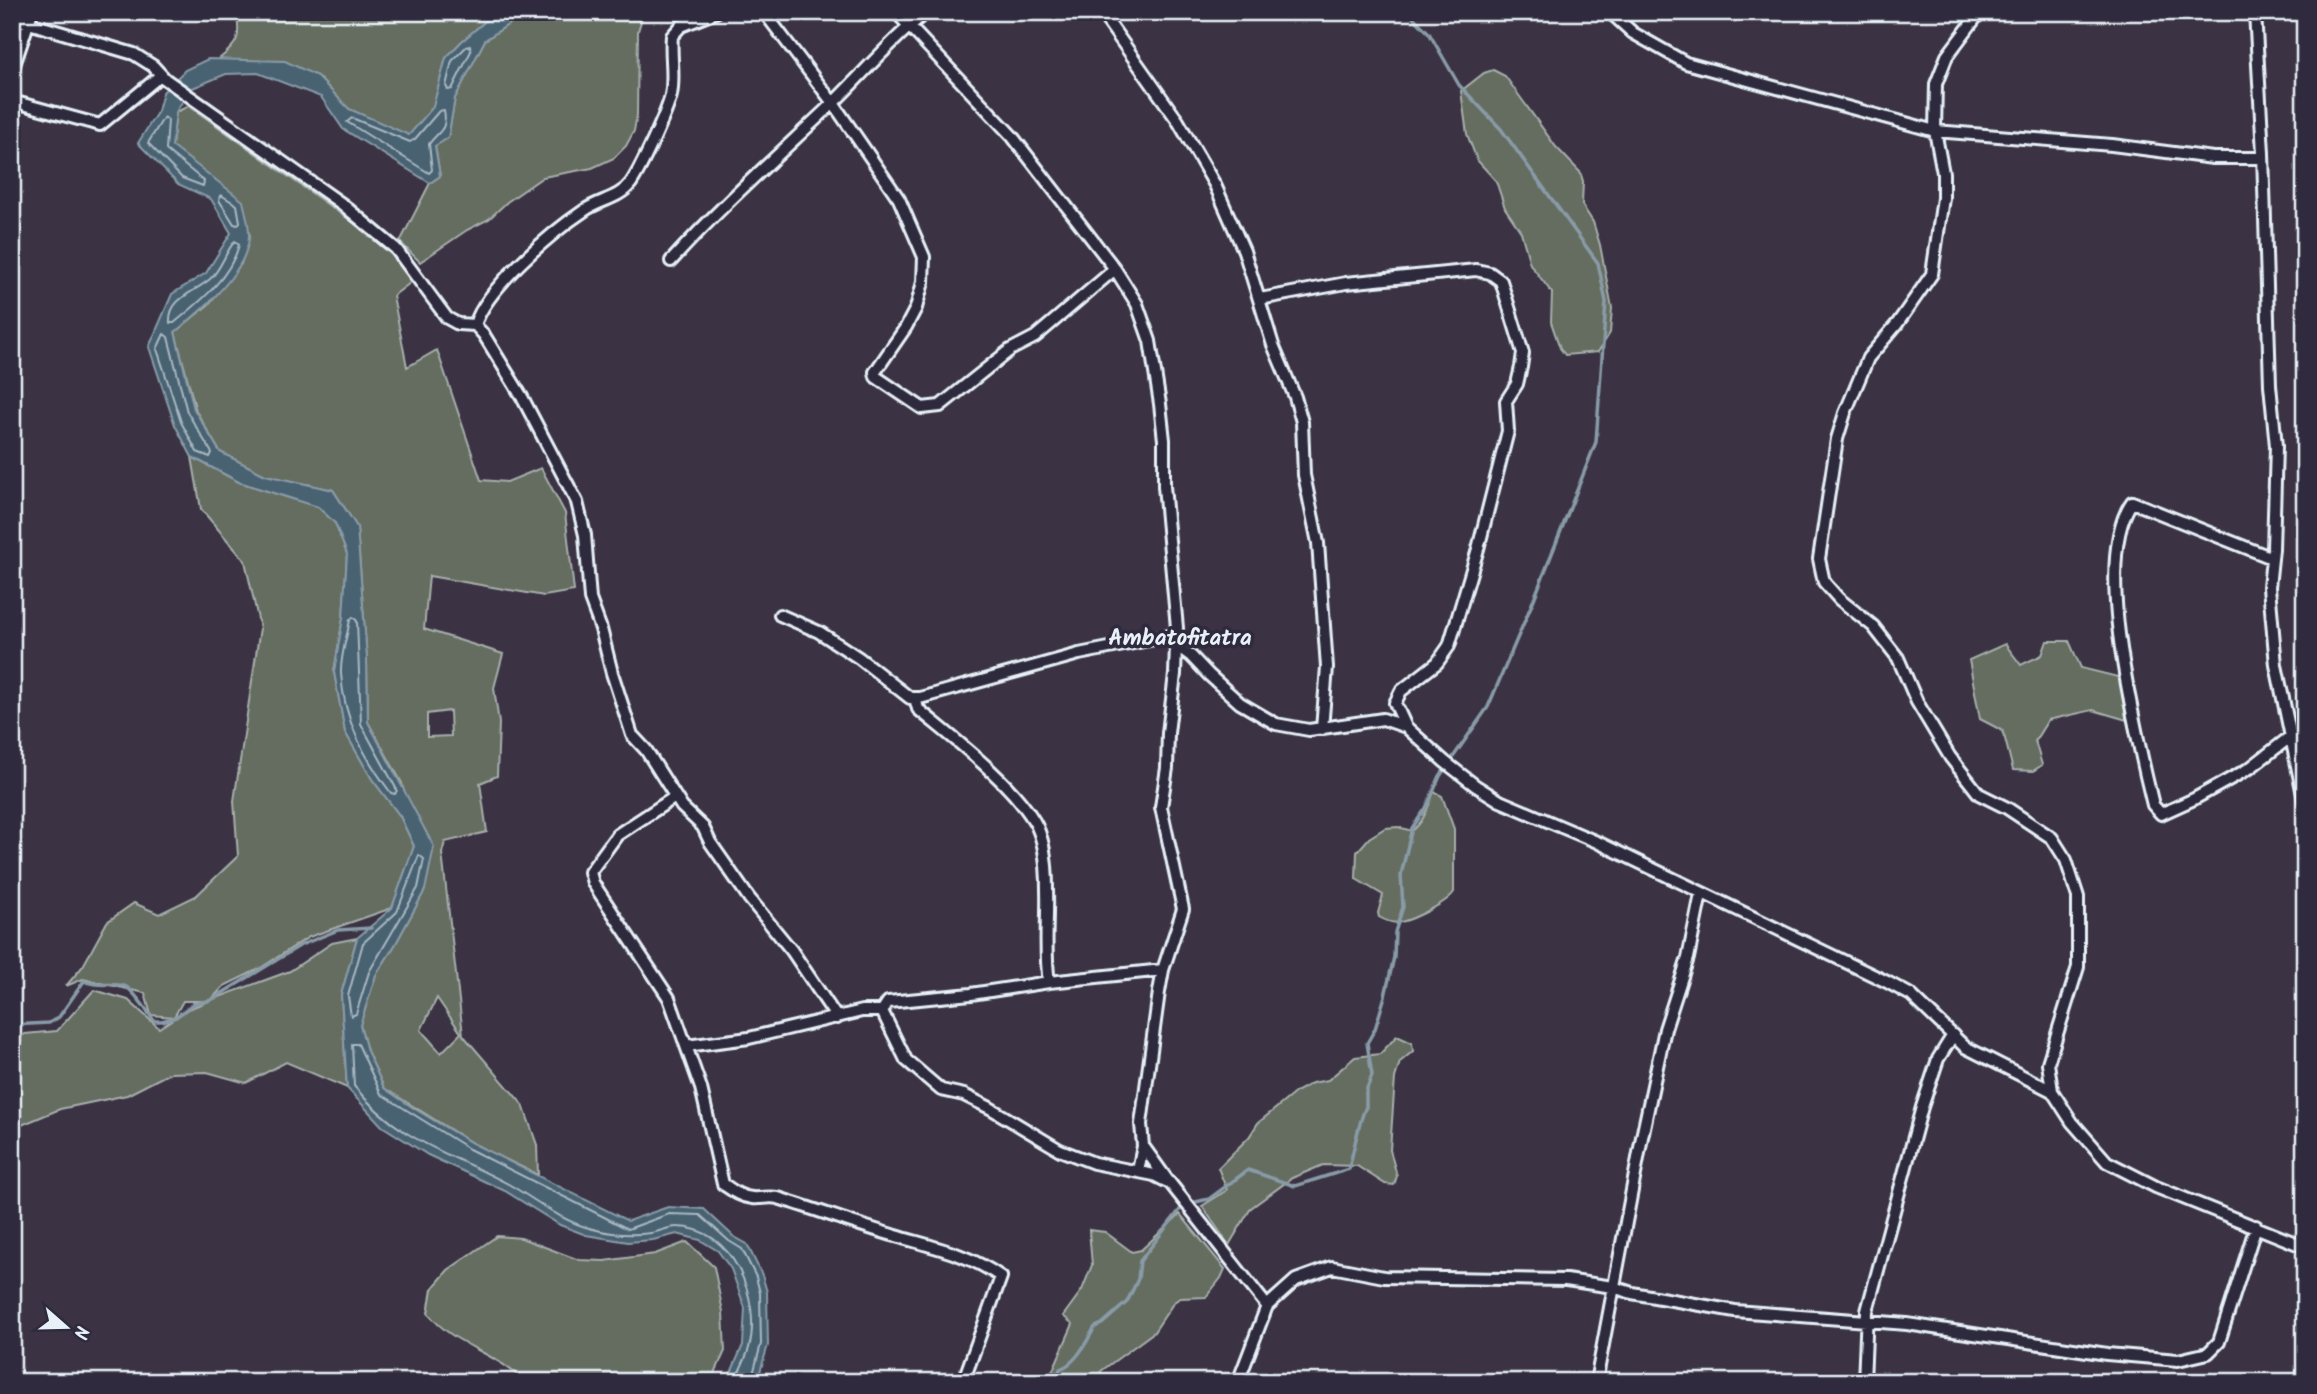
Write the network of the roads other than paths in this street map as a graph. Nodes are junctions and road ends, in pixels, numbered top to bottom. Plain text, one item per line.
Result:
1 (32, 12) edge
2 (716, 12) edge
3 (764, 12) edge
4 (896, 12) edge
5 (926, 12) edge
6 (1101, 12) edge
7 (1610, 12) edge
8 (1980, 12) edge
9 (2255, 12) edge
10 (12, 18) edge
11 (29, 24) junction
12 (908, 27) junction
13 (12, 71) edge
14 (163, 77) junction
15 (12, 101) edge
16 (833, 103) junction
17 (1935, 131) junction
18 (2263, 158) junction
19 (671, 261) dead end
20 (1115, 269) junction
21 (1260, 299) junction
22 (475, 325) junction
23 (2272, 558) junction
24 (780, 615) dead end
25 (1175, 640) junction
26 (915, 698) junction
27 (1406, 727) junction
28 (1322, 729) junction
29 (2290, 737) junction
30 (675, 797) junction
31 (2304, 800) edge
32 (1702, 894) junction
33 (1163, 970) junction
34 (1049, 982) junction
35 (882, 1011) junction
36 (837, 1018) junction
37 (1953, 1035) junction
38 (686, 1046) junction
39 (2052, 1091) junction
40 (1143, 1146) junction
41 (1138, 1171) junction
42 (1170, 1183) junction
43 (2256, 1226) junction
44 (2305, 1247) edge
45 (1613, 1287) junction
46 (1267, 1306) junction
47 (1868, 1321) junction
48 (962, 1382) edge
49 (1238, 1382) edge
50 (1596, 1382) edge
51 (1864, 1382) edge

1 - 11 street
2 - 22 street
3 - 16 street
4 - 12 street
5 - 12 street
6 - 21 street
7 - 17 street
8 - 17 street
9 - 18 street
10 - 11 street
11 - 13 street
11 - 14 street
12 - 16 street
12 - 20 street
14 - 15 street
14 - 22 street
16 - 19 street
16 - 20 street
17 - 18 street
17 - 39 street
18 - 23 street
20 - 25 street
21 - 27 street
21 - 28 street
22 - 30 street
23 - 29 street
23 - 29 street
24 - 26 street
25 - 26 street
25 - 28 street
25 - 33 street
26 - 34 street
27 - 28 street
27 - 32 street
29 - 31 street
30 - 36 street
30 - 38 street
32 - 37 street
32 - 45 street
33 - 34 street
33 - 40 street
34 - 35 street
35 - 36 street
35 - 41 street
36 - 38 street
37 - 39 street
37 - 47 street
38 - 48 street
39 - 43 street
40 - 41 street
40 - 42 street
41 - 42 street
42 - 46 street
43 - 44 street
43 - 47 street
45 - 46 street
45 - 47 street
45 - 50 street
46 - 49 street
47 - 51 street

